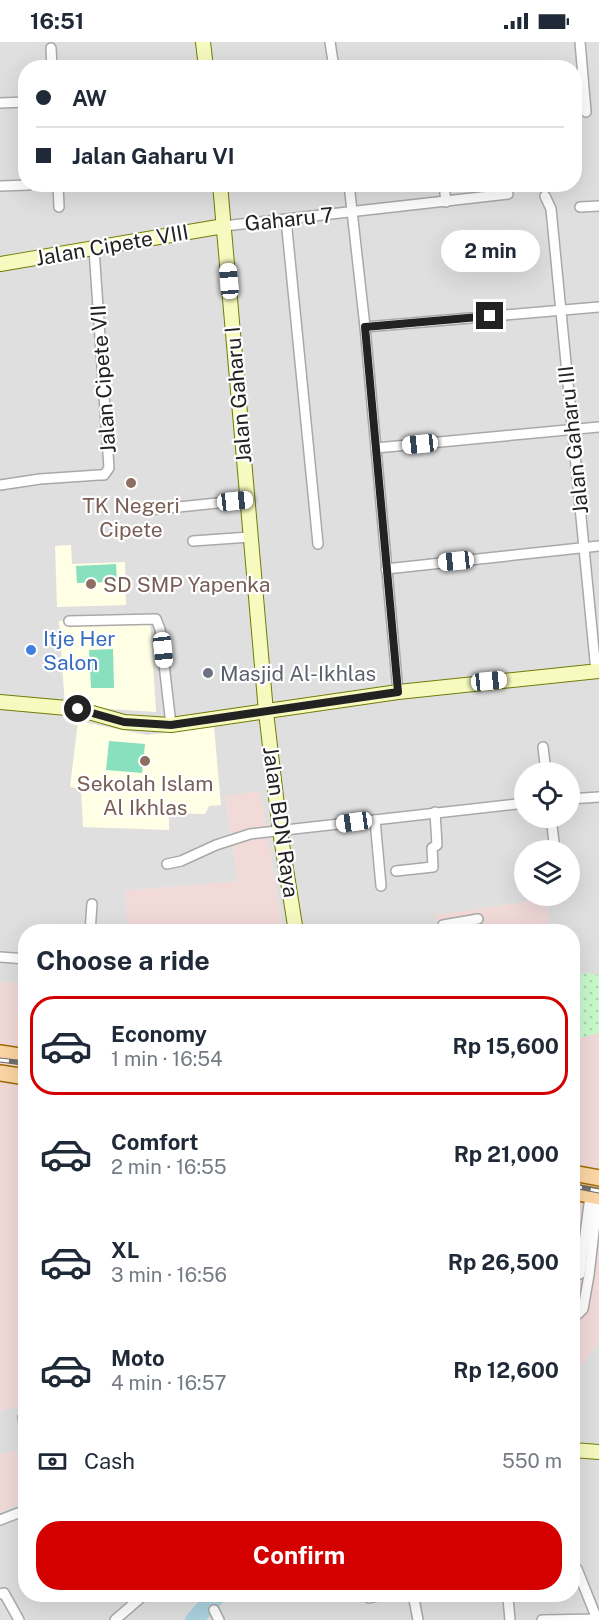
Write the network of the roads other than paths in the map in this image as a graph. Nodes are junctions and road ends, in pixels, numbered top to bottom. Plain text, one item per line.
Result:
1 (204, 42) edge
2 (330, 42) edge
3 (580, 42) edge
4 (51, 48) dead end
5 (52, 60) edge
6 (205, 60) edge
7 (333, 60) edge
8 (582, 60) edge
9 (582, 65) edge
10 (18, 102) edge
11 (0, 103) edge
12 (586, 112) dead end
13 (18, 185) edge
14 (0, 186) edge
15 (58, 192) edge
16 (221, 192) edge
17 (350, 192) edge
18 (445, 192) edge
19 (508, 194) dead end
20 (545, 196) dead end
21 (446, 202) junction
22 (599, 206) edge
23 (59, 207) dead end
24 (580, 207) dead end
25 (353, 213) junction
26 (286, 219) junction
27 (224, 226) junction
28 (94, 249) junction
29 (0, 264) edge
30 (599, 307) edge
31 (560, 310) junction
32 (365, 327) junction
33 (599, 427) edge
34 (572, 430) junction
35 (376, 448) junction
36 (0, 485) edge
37 (247, 500) junction
38 (149, 510) dead end
39 (250, 537) junction
40 (193, 541) dead end
41 (318, 544) dead end
42 (599, 546) edge
43 (584, 547) junction
44 (386, 569) junction
45 (69, 621) dead end
46 (597, 671) edge
47 (398, 692) junction
48 (0, 702) edge
49 (266, 712) junction
50 (171, 725) junction
51 (543, 747) dead end
52 (545, 762) edge
53 (599, 797) edge
54 (580, 798) edge
55 (514, 804) edge
56 (435, 812) junction
57 (375, 820) junction
58 (280, 831) junction
59 (167, 864) dead end
60 (396, 871) dead end
61 (381, 886) dead end
62 (92, 904) dead end
63 (478, 919) dead end
64 (91, 924) edge
65 (295, 924) edge
66 (443, 924) edge
67 (0, 957) edge
68 (18, 958) edge
69 (0, 1053) edge
70 (18, 1054) edge
71 (0, 1073) edge
72 (18, 1076) edge
73 (580, 1174) edge
74 (599, 1178) edge
75 (580, 1193) edge
76 (596, 1196) edge
77 (581, 1274) edge
78 (580, 1312) edge
79 (580, 1451) edge
80 (599, 1452) edge
81 (18, 1513) edge
82 (0, 1520) edge
83 (580, 1576) edge
84 (1, 1591) edge
85 (136, 1602) edge
86 (415, 1602) edge
87 (508, 1602) edge
88 (213, 1610) dead end
89 (598, 1619) edge
90 (19, 1620) edge
91 (115, 1620) edge
92 (219, 1620) edge
93 (418, 1620) edge
94 (510, 1620) edge
95 (542, 1620) edge
96 (547, 1620) edge

1 - 6 street
2 - 7 street
3 - 8 street
4 - 5 street
9 - 12 street
10 - 11 street
13 - 14 street
15 - 23 street
16 - 27 street, Jalan Gaharu I
17 - 25 street
18 - 21 street
19 - 21 street, Gaharu 7
20 - 31 street, Jalan Gaharu III
21 - 25 street, Gaharu 7
22 - 24 street
25 - 26 street, Gaharu 7
25 - 32 street
26 - 27 street, Gaharu 7
26 - 41 street
27 - 28 street, Jalan Cipete VIII
27 - 37 street, Jalan Gaharu I
28 - 29 street, Jalan Cipete VIII
28 - 36 street, Jalan Cipete VII
30 - 31 street
31 - 32 street
31 - 34 street, Jalan Gaharu III
32 - 35 street
33 - 34 street
34 - 35 street
34 - 43 street, Jalan Gaharu III
35 - 44 street
37 - 38 street
37 - 39 street, Jalan Gaharu I
39 - 40 street
39 - 49 street, Jalan Gaharu I
42 - 43 street
43 - 44 street
43 - 46 street, Jalan Gaharu III
44 - 47 street
45 - 50 street
46 - 47 street
47 - 49 street
48 - 50 street
49 - 50 street
49 - 58 street, Jalan BDN Raya
51 - 52 street
53 - 54 street
55 - 56 street
56 - 57 street
56 - 60 street
57 - 58 street
57 - 61 street
58 - 59 street
58 - 65 street, Jalan BDN Raya
62 - 64 street
63 - 66 street
67 - 68 street
69 - 70 main road
71 - 72 main road
73 - 74 main road
75 - 76 main road
76 - 77 street
77 - 78 street
79 - 80 street
81 - 82 street
83 - 89 street
84 - 90 street
85 - 91 street
86 - 93 street
87 - 94 street
88 - 92 street
89 - 96 street
95 - 96 street

